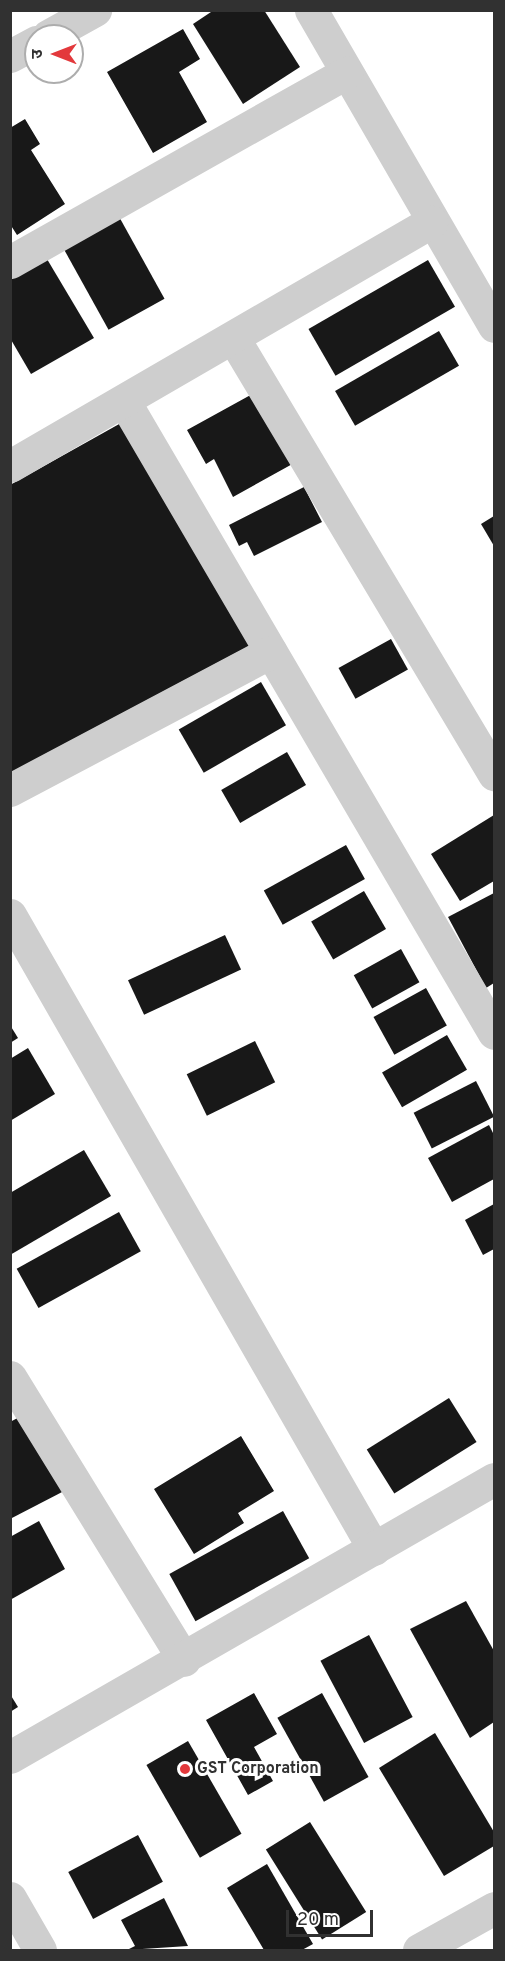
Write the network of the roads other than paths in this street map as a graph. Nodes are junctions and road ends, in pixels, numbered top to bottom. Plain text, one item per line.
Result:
1 (95, 10) edge
2 (313, 11) edge
3 (70, 24) edge
4 (24, 48) edge
5 (10, 56) edge
6 (346, 73) junction
7 (431, 222) junction
8 (10, 262) edge
9 (495, 326) edge
10 (234, 339) junction
11 (124, 401) junction
12 (10, 466) edge
13 (271, 652) junction
14 (495, 774) edge
15 (10, 790) edge
16 (10, 915) edge
17 (495, 1033) edge
18 (10, 1377) edge
19 (495, 1479) edge
20 (374, 1549) junction
21 (184, 1660) junction
22 (10, 1757) edge
23 (10, 1898) edge
24 (495, 1908) edge
25 (40, 1950) edge
26 (419, 1950) edge

1 - 3 street
2 - 6 street
4 - 5 street
6 - 7 street
6 - 8 street
7 - 9 street
7 - 10 street
10 - 11 street
10 - 14 street
11 - 12 street
11 - 13 street
13 - 15 street
13 - 17 street
16 - 20 street
18 - 21 street
19 - 20 street
20 - 21 street
21 - 22 street
23 - 25 street
24 - 26 street

